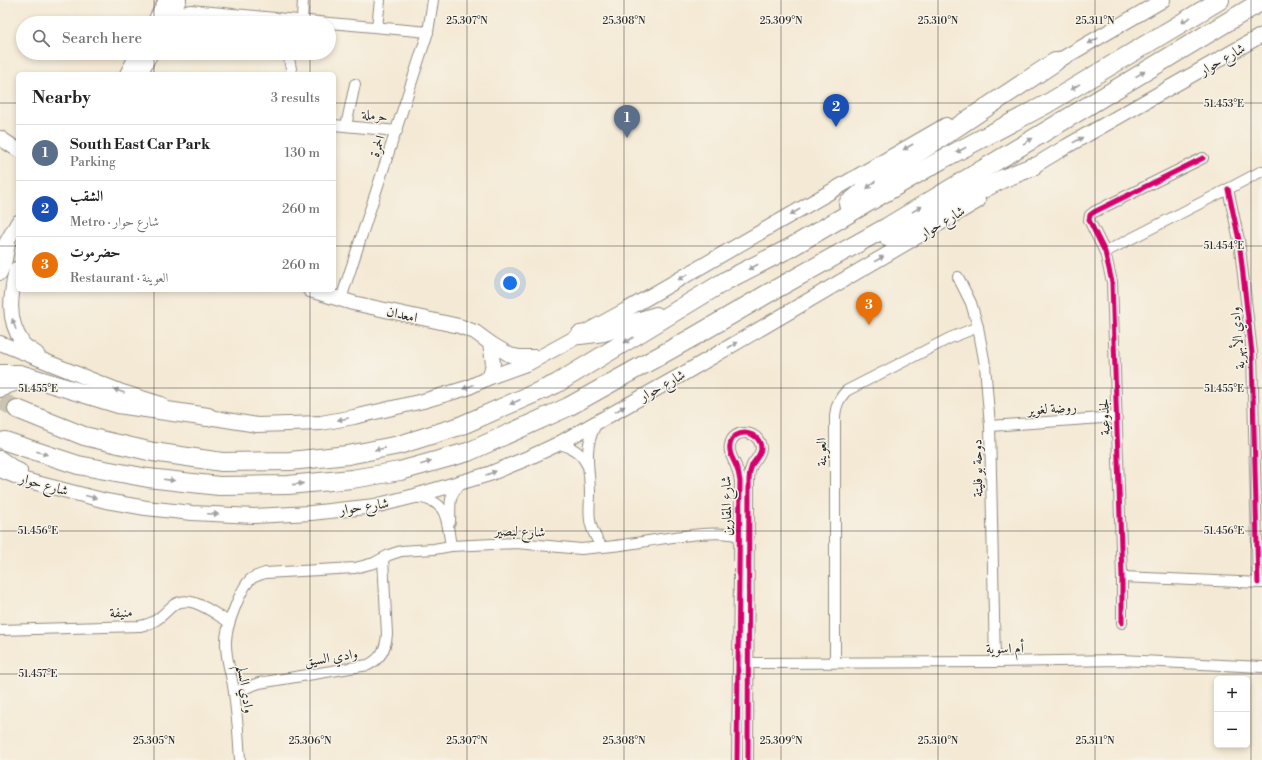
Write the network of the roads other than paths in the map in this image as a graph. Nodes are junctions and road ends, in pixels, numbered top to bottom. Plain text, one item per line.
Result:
1 (166, 0) edge
2 (179, 0) edge
3 (185, 0) edge
4 (303, 0) edge
5 (380, 0) edge
6 (433, 0) edge
7 (1163, 0) edge
8 (1220, 0) edge
9 (1262, 1) edge
10 (198, 11) junction
11 (158, 16) edge
12 (171, 16) edge
13 (175, 16) edge
14 (198, 16) edge
15 (242, 16) edge
16 (302, 16) edge
17 (336, 23) edge
18 (377, 27) junction
19 (428, 32) junction
20 (1262, 35) edge
21 (134, 60) edge
22 (147, 60) edge
23 (289, 60) edge
24 (1055, 62) junction
25 (127, 72) edge
26 (141, 72) edge
27 (292, 72) edge
28 (355, 84) dead end
29 (336, 125) edge
30 (346, 126) junction
31 (396, 131) junction
32 (1, 138) edge
33 (16, 141) edge
34 (16, 149) edge
35 (1203, 158) dead end
36 (1032, 167) junction
37 (1262, 170) edge
38 (1228, 189) junction
39 (16, 226) edge
40 (810, 236) junction
41 (10, 238) junction
42 (1105, 252) junction
43 (0, 254) edge
44 (823, 263) junction
45 (16, 269) edge
46 (16, 272) edge
47 (0, 273) edge
48 (958, 277) dead end
49 (317, 292) edge
50 (0, 299) edge
51 (341, 299) junction
52 (682, 308) junction
53 (978, 327) junction
54 (580, 335) junction
55 (0, 343) edge
56 (490, 343) junction
57 (537, 358) junction
58 (48, 363) junction
59 (0, 374) edge
60 (490, 377) junction
61 (44, 381) junction
62 (0, 390) edge
63 (17, 408) tunnel mouth
64 (208, 417) junction
65 (1116, 417) junction
66 (597, 423) junction
67 (990, 426) junction
68 (5, 441) dead end
69 (558, 444) junction
70 (0, 458) edge
71 (588, 467) junction
72 (0, 470) edge
73 (462, 483) junction
74 (71, 492) junction
75 (416, 496) junction
76 (448, 532) junction
77 (739, 536) junction
78 (749, 544) junction
79 (451, 546) junction
80 (602, 547) junction
81 (383, 559) junction
82 (1122, 577) junction
83 (1260, 583) edge
84 (229, 622) junction
85 (1122, 623) dead end
86 (0, 630) edge
87 (835, 662) junction
88 (995, 662) junction
89 (743, 663) junction
90 (1262, 667) edge
91 (234, 692) junction
92 (240, 760) edge
93 (737, 760) edge
94 (748, 760) edge

1 - 11 main road
2 - 12 main road
3 - 10 street
4 - 16 street
5 - 18 street
6 - 19 street, الحمرة
7 -> 24 main road
8 -> 40 highway
44 -> 9 highway, شارع حوار
10 - 13 street
10 - 14 street
10 - 15 street
17 - 18 street
18 - 19 street
19 - 31 street, الحمرة
36 -> 20 main road, شارع حوار
21 - 25 main road
22 - 26 main road
23 - 27 street
24 -> 40 highway
24 -> 54 main road
28 - 30 street, حرملة
29 - 30 street
30 - 31 street, حرملة
31 - 51 street, الحمرة
32 - 33 main road
32 - 34 main road
35 - 42 street, لجذوعية
36 - 44 highway
66 -> 36 main road, شارع حوار
37 - 38 street
38 - 42 street
38 - 83 street, وادي الأبهرية
39 - 41 main road
40 -> 52 highway
41 - 43 main road
41 - 47 main road
42 - 65 street, لجذوعية
68 -> 44 highway, شارع حوار
45 - 50 main road
58 -> 46 main road
48 - 53 street, دوحة بو فليتة
49 - 51 main road, امعدان
51 - 56 main road, امعدان
52 - 54 highway
52 -> 63 highway
53 - 67 street, دوحة بو فليتة
53 - 87 street, العوينة
54 - 57 main road
55 - 58 main road
56 - 57 main road, امعدان
56 - 60 main road
57 - 60 main road
64 -> 58 main road
59 - 61 highway
60 -> 64 main road
61 - 62 main road
61 - 64 highway
65 - 67 street, روضة لغوير
65 - 82 street, لجذوعية
66 - 69 main road, شارع حوار
66 - 71 street
67 - 88 street, دوحة بو فليتة
69 - 71 street
73 -> 69 main road, شارع حوار
70 - 74 main road
71 - 80 street
72 - 74 main road, شارع حوار
73 - 75 main road, شارع حوار
73 - 76 street
74 -> 75 main road, شارع حوار
75 - 76 street
76 - 79 street
77 - 78 street
77 - 78 street, شارع المقارين
77 - 80 street, شارع لبصير
77 - 89 street, شارع المقارين
78 - 89 street, شارع المقارين
79 - 80 street, شارع لبصير
79 - 81 street, شارع لبصير
81 - 84 street, وادي السلم
81 - 91 street, وادي السيق
82 - 83 street
82 - 85 street, لجذوعية
84 - 86 street, منيفة
84 - 91 street, وادي السلم
87 - 88 street, أم اسوية
87 - 89 street, أم اسوية
88 - 90 street, أم اسوية
89 - 93 street, شارع المقارين
89 - 94 street, شارع المقارين
91 - 92 street, وادي السلم

